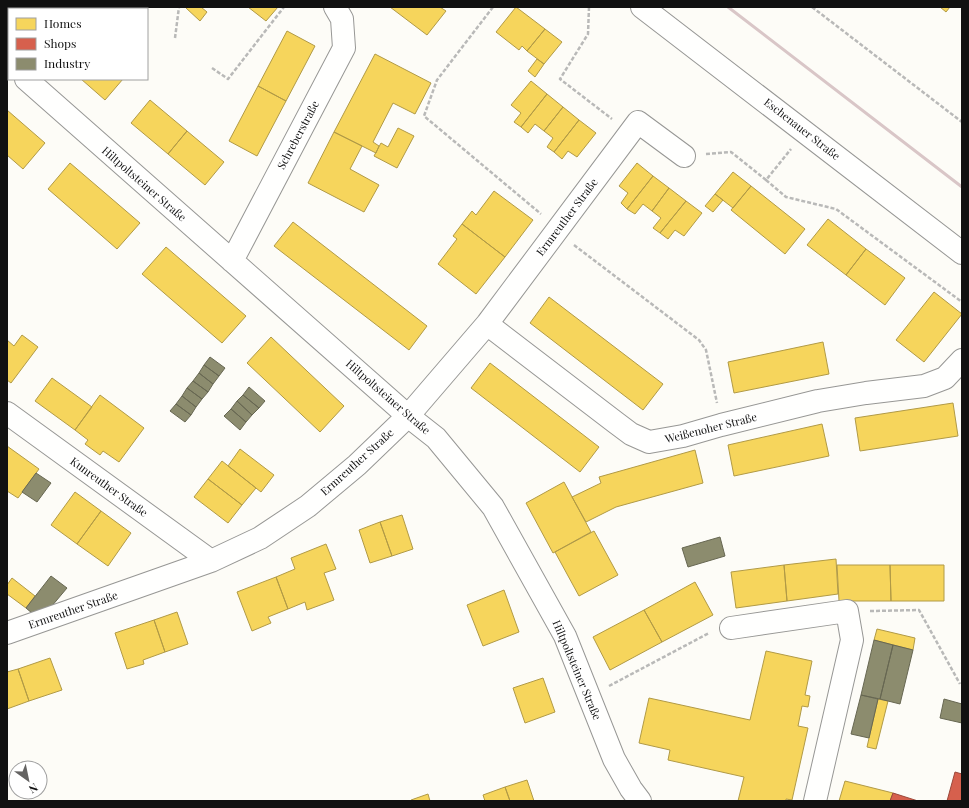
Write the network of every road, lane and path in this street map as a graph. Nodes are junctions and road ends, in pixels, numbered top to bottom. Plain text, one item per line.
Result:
1 (179, 7) edge
2 (284, 7) edge
3 (335, 7) edge
4 (493, 7) edge
5 (589, 7) edge
6 (642, 7) edge
7 (812, 7) edge
8 (175, 38) dead end
9 (212, 68) dead end
10 (27, 80) edge
11 (962, 122) edge
12 (634, 127) junction
13 (806, 132) junction
14 (684, 156) joint
15 (766, 180) junction
16 (558, 230) junction
17 (962, 253) edge
18 (232, 261) junction
19 (962, 302) edge
20 (487, 324) junction
21 (962, 360) edge
22 (7, 413) edge
23 (408, 416) junction
24 (721, 425) junction
25 (211, 561) junction
26 (847, 611) junction
27 (731, 628) joint
28 (7, 633) edge
29 (960, 684) dead end
30 (588, 692) junction
31 (640, 801) edge
32 (815, 801) edge

1 - 8 path
2 - 9 path
3 - 18 street, Schreberstraße
4 - 16 path
5 - 12 path
6 - 13 street, Eschenauer Straße
7 - 11 path
10 - 18 street, Hiltpoltsteiner Straße
12 - 14 street
12 - 16 street, Ermreuther Straße
13 - 15 path
13 - 17 street, Eschenauer Straße
14 - 15 path
15 - 19 path
16 - 20 street, Ermreuther Straße
16 - 24 path
18 - 23 street, Hiltpoltsteiner Straße
20 - 23 street, Ermreuther Straße
20 - 24 street, Weißenoher Straße
21 - 24 street, Weißenoher Straße
22 - 25 street, Kunreuther Straße
23 - 25 street, Ermreuther Straße
23 - 30 street, Hiltpoltsteiner Straße
25 - 28 street, Ermreuther Straße
26 - 27 street
26 - 29 path
26 - 32 street
27 - 30 path
30 - 31 street, Hiltpoltsteiner Straße

